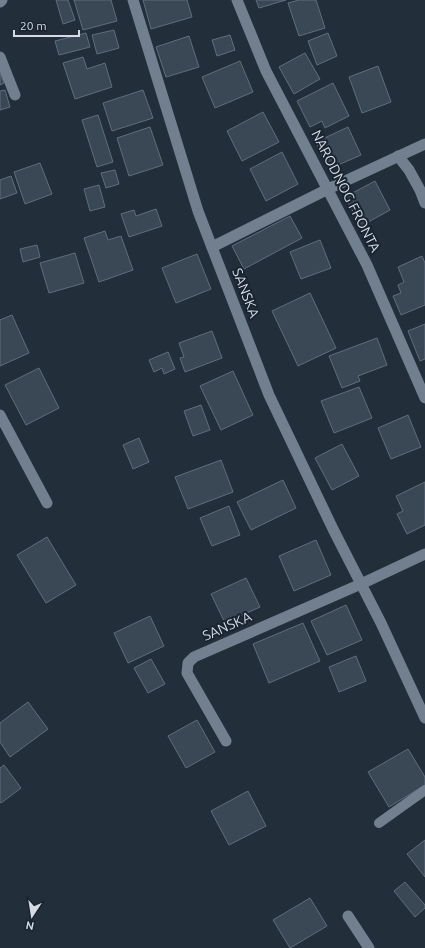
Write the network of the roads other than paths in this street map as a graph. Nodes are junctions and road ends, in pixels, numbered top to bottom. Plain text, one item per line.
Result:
1 (2, 0) edge
2 (132, 0) edge
3 (237, 0) edge
4 (0, 2) edge
5 (0, 57) edge
6 (15, 95) dead end
7 (425, 144) edge
8 (398, 156) junction
9 (328, 189) junction
10 (425, 203) edge
11 (212, 247) junction
12 (425, 398) edge
13 (0, 415) edge
14 (48, 503) dead end
15 (425, 554) edge
16 (361, 584) junction
17 (425, 718) edge
18 (226, 741) dead end
19 (425, 790) edge
20 (379, 823) dead end
21 (348, 916) dead end
22 (369, 948) edge

1 - 4 street
2 - 11 street, SANSKA
3 - 9 street, NARODNOG FRONTA
5 - 6 street
7 - 8 street
8 - 9 street
8 - 10 street
9 - 11 street
9 - 12 street, NARODNOG FRONTA
11 - 16 street, SANSKA
13 - 14 street
15 - 16 street, SANSKA
16 - 17 street, SANSKA
16 - 18 street, SANSKA
19 - 20 lane
21 - 22 street

